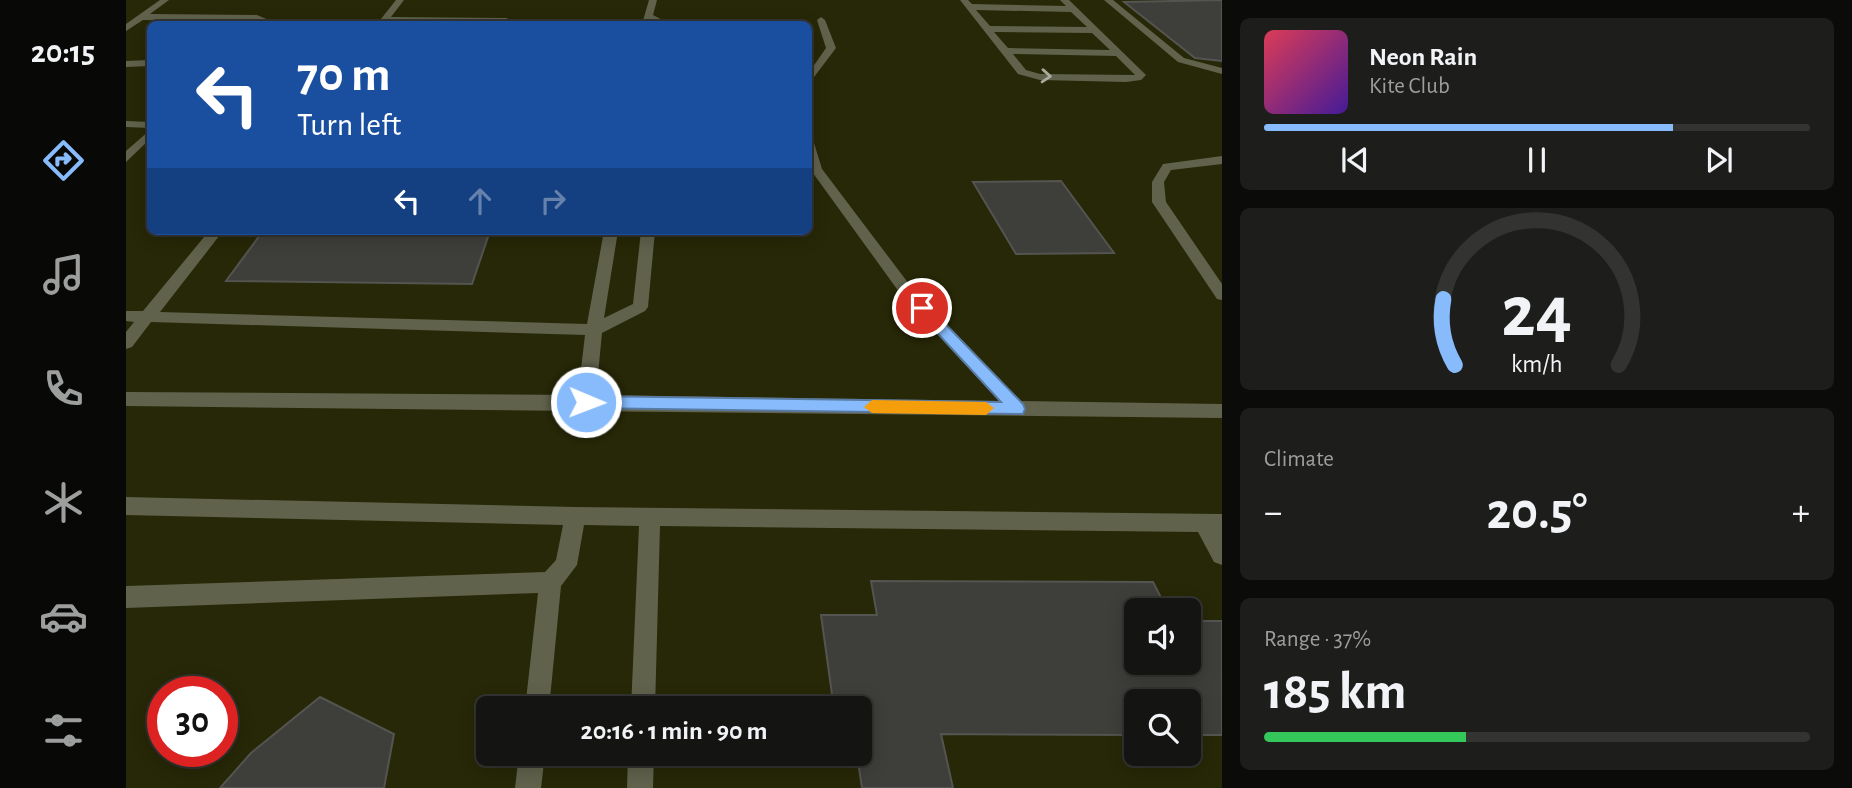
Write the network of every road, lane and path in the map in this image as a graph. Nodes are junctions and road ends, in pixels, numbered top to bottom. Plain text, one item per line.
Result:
1 (164, 0) edge
2 (400, 0) edge
3 (653, 0) edge
4 (1064, 0) edge
5 (1108, 0) edge
6 (967, 4) edge
7 (1073, 9) junction
8 (141, 17) junction
9 (647, 20) edge
10 (821, 20) dead end
11 (184, 21) edge
12 (267, 21) edge
13 (383, 21) edge
14 (126, 28) edge
15 (990, 29) junction
16 (1094, 30) junction
17 (147, 51) edge
18 (1006, 51) junction
19 (1118, 53) junction
20 (147, 63) edge
21 (129, 64) edge
22 (1222, 71) edge
23 (812, 76) edge
24 (126, 124) edge
25 (147, 125) edge
26 (147, 136) edge
27 (812, 156) edge
28 (126, 158) edge
29 (1222, 160) edge
30 (213, 235) edge
31 (610, 235) edge
32 (648, 235) edge
33 (1222, 295) edge
34 (126, 316) edge
35 (148, 317) junction
36 (594, 330) junction
37 (126, 344) edge
38 (126, 399) edge
39 (586, 402) junction
40 (1017, 409) junction
41 (1222, 411) edge
42 (126, 506) edge
43 (575, 516) junction
44 (650, 516) junction
45 (1213, 523) edge
46 (1222, 555) edge
47 (550, 582) junction
48 (126, 597) edge
49 (538, 696) edge
50 (643, 696) edge
51 (531, 766) edge
52 (641, 766) edge
53 (528, 788) edge
54 (640, 788) edge

1 - 8 street
2 - 13 street
3 - 9 street
4 - 7 street
5 - 22 street
6 - 7 street
6 - 15 street
7 - 16 street
8 - 11 street
8 - 14 street
10 - 23 street
11 - 12 street
15 - 16 street
15 - 18 street
16 - 19 street
17 - 21 street
18 - 19 street
18 -> 19 street
20 - 21 street
24 - 25 street
26 - 28 street
27 - 40 street
29 - 33 street
30 - 35 street
31 - 36 street
32 - 36 street
34 - 35 street
35 - 36 street
35 - 37 street
36 - 39 street
38 - 39 street
39 - 40 street
40 - 41 street
42 - 43 street
43 - 44 street
43 - 47 street
44 - 45 street
44 - 50 street
45 - 46 street
47 - 48 street
47 - 49 street
51 - 53 street
52 - 54 street

